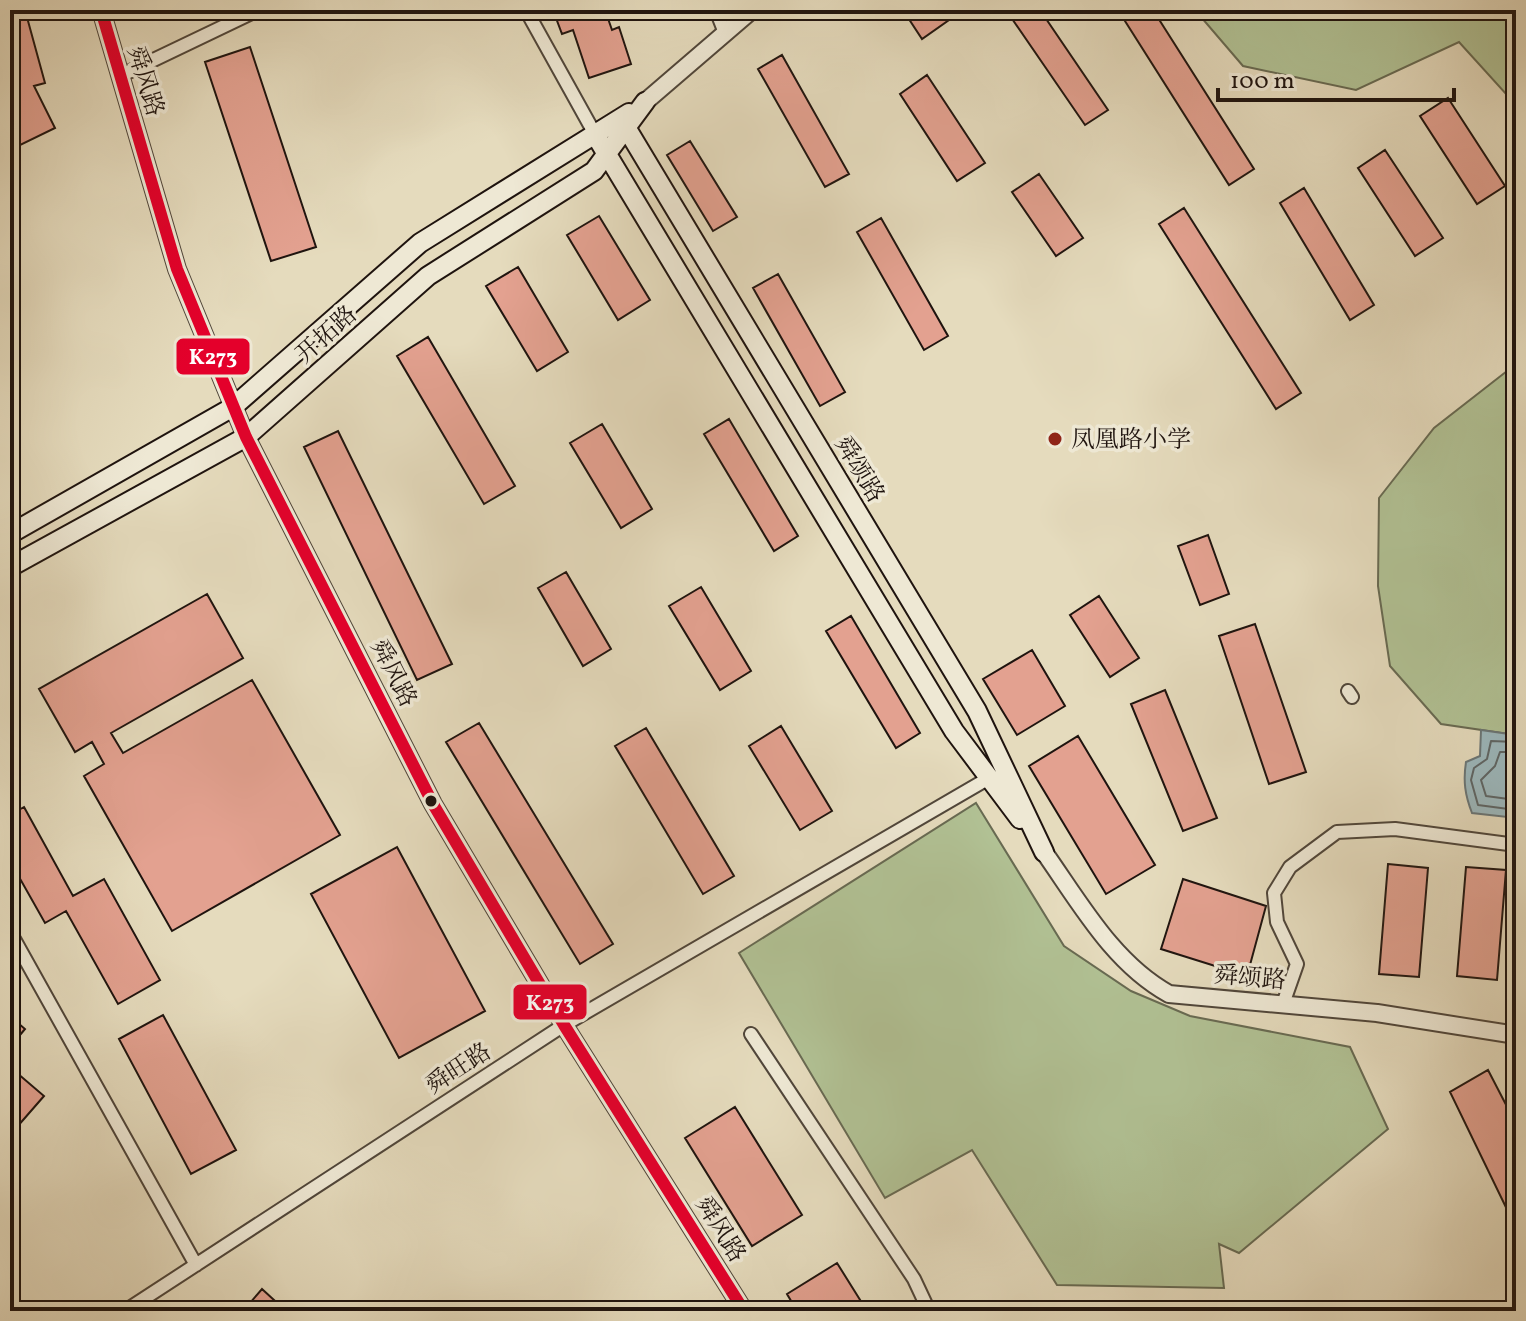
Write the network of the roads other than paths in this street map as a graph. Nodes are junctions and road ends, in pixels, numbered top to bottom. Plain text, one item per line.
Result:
1 (101, 10) edge
2 (258, 10) edge
3 (526, 10) edge
4 (716, 10) edge
5 (752, 10) edge
6 (725, 33) junction
7 (120, 76) junction
8 (645, 102) joint
9 (623, 124) junction
10 (596, 136) junction
11 (607, 154) junction
12 (233, 407) junction
13 (246, 437) junction
14 (10, 534) edge
15 (10, 567) edge
16 (989, 778) junction
17 (1516, 845) edge
18 (1044, 852) junction
19 (10, 932) edge
20 (1283, 1004) junction
21 (564, 1025) junction
22 (751, 1034) dead end
23 (1516, 1035) edge
24 (196, 1265) junction
25 (125, 1311) edge
26 (744, 1311) edge
27 (929, 1311) edge

1 - 7 street, 舜风路
2 - 7 street
3 - 10 street
4 - 6 street
5 - 6 street, 开拓路
6 - 8 street, 开拓路
7 - 12 street, 舜风路
8 - 9 main road, 开拓路
9 - 10 main road, 开拓路
9 - 11 main road, 开拓路
9 - 18 main road, 舜颂路
10 - 11 main road, 舜颂路
10 - 12 main road, 开拓路
11 - 13 main road, 开拓路
11 - 16 main road, 舜颂路
12 - 13 street, 舜风路
12 - 14 main road, 开拓路
13 - 15 main road, 开拓路
13 - 21 street, 舜风路
16 - 18 main road, 舜颂路
16 - 21 street, 舜旺路
17 - 20 street
18 - 20 street, 舜颂路
19 - 24 street
20 - 23 street, 舜颂路
21 - 24 street, 舜旺路
21 - 26 street, 舜风路
22 - 27 street
24 - 25 street, 舜旺路

